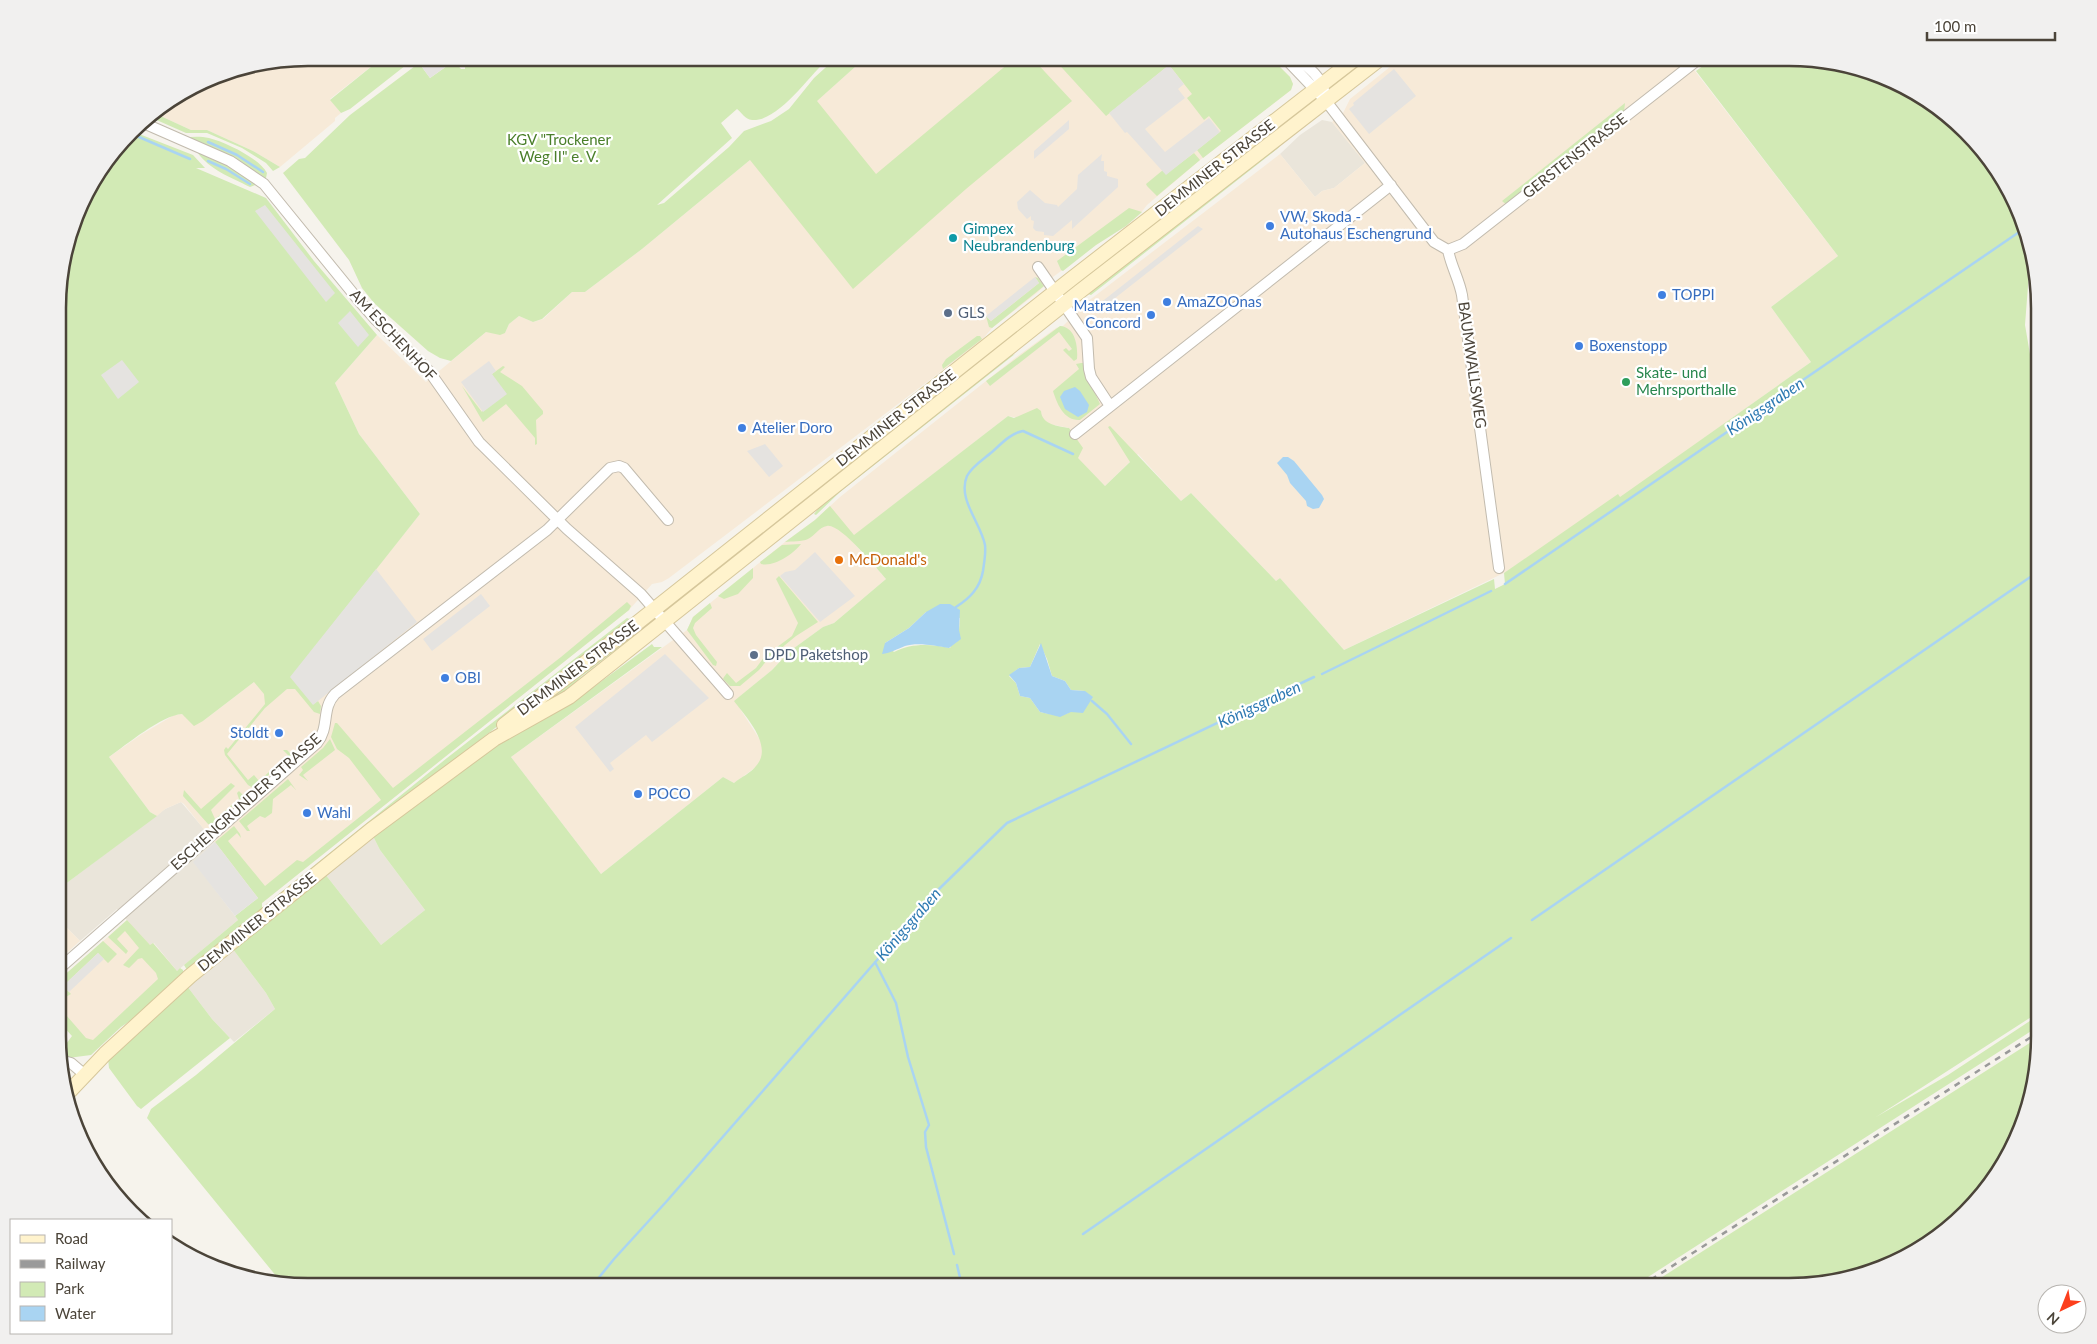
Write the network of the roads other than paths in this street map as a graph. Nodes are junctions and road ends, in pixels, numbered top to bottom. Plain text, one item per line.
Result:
1 (1294, 66) edge
2 (1307, 66) edge
3 (1346, 66) edge
4 (1371, 66) edge
5 (1690, 66) edge
6 (1319, 87) junction
7 (1326, 101) junction
8 (149, 126) edge
9 (1391, 185) junction
10 (1448, 250) junction
11 (1038, 267) dead end
12 (1056, 292) junction
13 (1064, 304) junction
14 (1110, 406) junction
15 (1075, 434) dead end
16 (557, 519) junction
17 (668, 520) dead end
18 (1499, 568) dead end
19 (654, 610) junction
20 (666, 622) junction
21 (728, 694) dead end
22 (438, 779) junction
23 (66, 963) edge
24 (68, 1063) edge
25 (85, 1075) junction
26 (72, 1088) edge

1 - 6 street
2 - 6 street
3 - 6 main road, DEMMINER STRASSE
4 - 7 main road, DEMMINER STRASSE
5 - 10 street, GERSTENSTRASSE
6 - 7 street
6 - 12 main road, DEMMINER STRASSE
7 - 9 street
7 - 13 main road, DEMMINER STRASSE
8 - 16 street, AM ESCHENHOF
9 - 10 street
9 - 14 street
10 - 18 street, BAUMWALLSWEG
11 - 12 street
12 - 13 street
12 - 19 main road, DEMMINER STRASSE
13 - 14 street
13 - 20 main road, DEMMINER STRASSE
14 - 15 street
16 - 17 street, ESCHENGRUNDER STRASSE
16 - 19 street, AM ESCHENHOF
16 - 23 street, ESCHENGRUNDER STRASSE
19 - 20 street, AM ESCHENHOF
19 - 22 main road, DEMMINER STRASSE
20 - 21 street
20 - 22 main road, DEMMINER STRASSE
22 - 25 main road, DEMMINER STRASSE
24 - 25 street
25 - 26 main road, DEMMINER STRASSE

